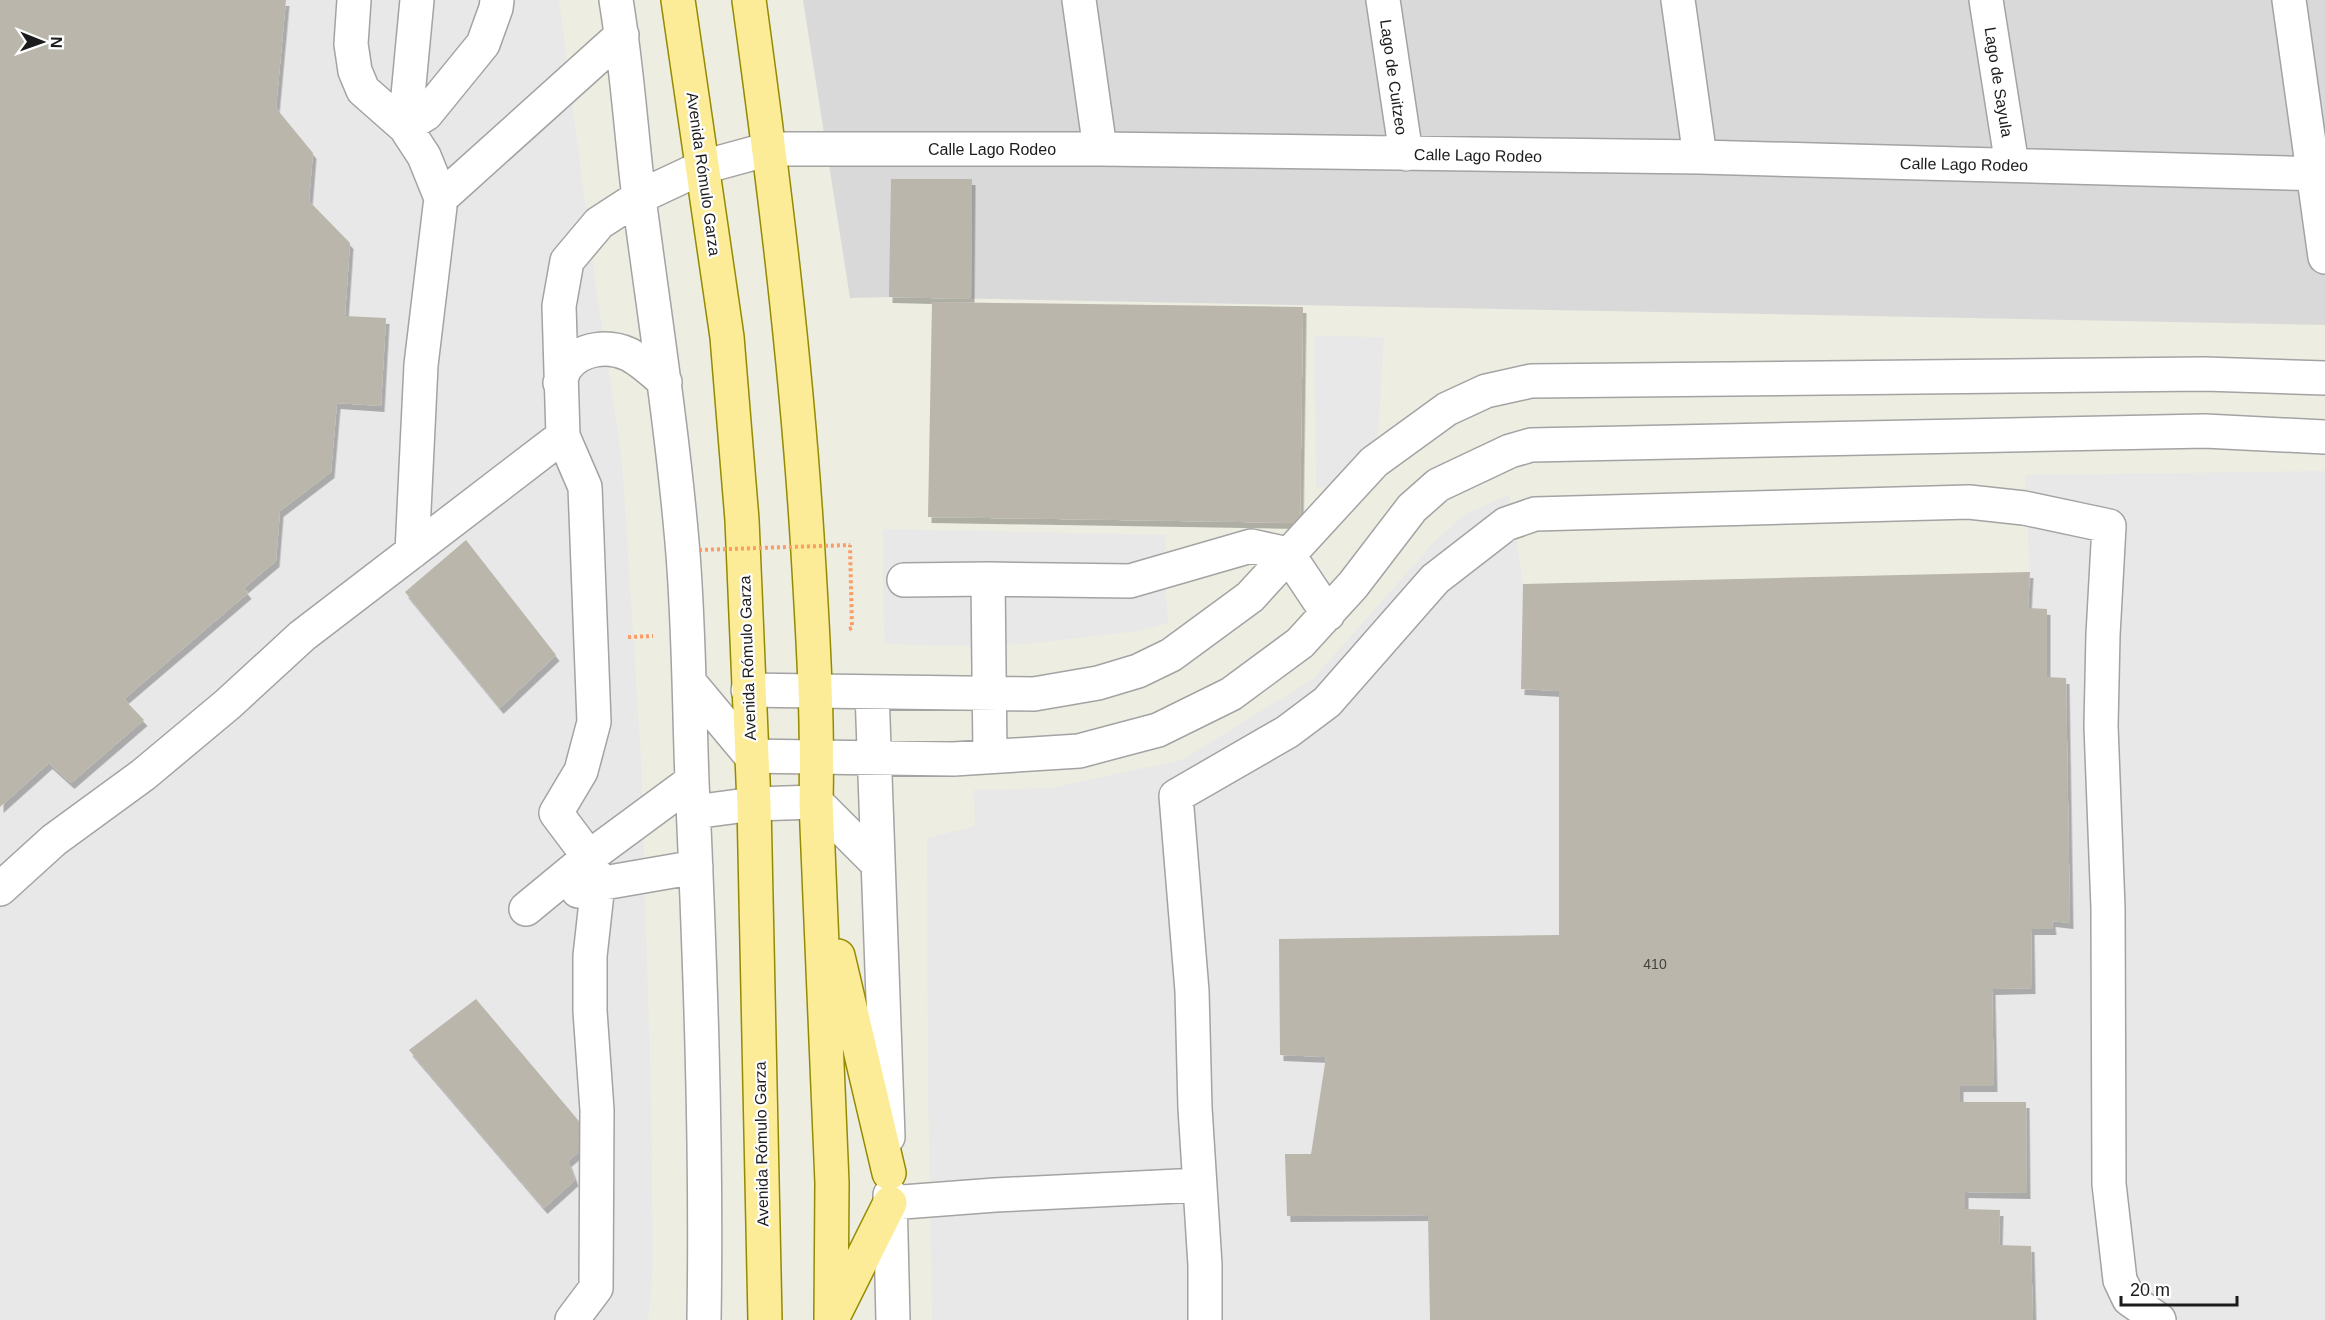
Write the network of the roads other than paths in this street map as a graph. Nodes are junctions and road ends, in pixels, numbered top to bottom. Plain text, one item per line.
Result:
1 (354, 0) edge
2 (417, 0) edge
3 (496, 0) edge
4 (616, 0) edge
5 (678, 0) edge
6 (749, 0) edge
7 (1079, 0) edge
8 (1383, 0) edge
9 (1678, 0) edge
10 (1986, 0) edge
11 (2289, 0) edge
12 (622, 35) junction
13 (405, 127) junction
14 (770, 149) junction
15 (1100, 149) junction
16 (1406, 154) junction
17 (1700, 157) junction
18 (2012, 165) junction
19 (703, 167) junction
20 (2318, 173) edge
21 (639, 196) junction
22 (441, 198) junction
23 (2325, 257) edge
24 (2325, 378) edge
25 (665, 382) junction
26 (560, 383) junction
27 (563, 436) junction
28 (2325, 437) edge
29 (412, 552) junction
30 (1288, 554) junction
31 (988, 579) junction
32 (904, 580) dead end
33 (1328, 614) junction
34 (690, 683) junction
35 (748, 690) junction
36 (815, 691) junction
37 (872, 692) junction
38 (988, 694) junction
39 (751, 756) junction
40 (990, 756) junction
41 (817, 757) junction
42 (876, 757) junction
43 (693, 797) junction
44 (816, 801) junction
45 (754, 804) junction
46 (878, 864) junction
47 (696, 867) junction
48 (594, 871) junction
49 (821, 883) junction
50 (0, 889) edge
51 (1199, 1185) junction
52 (890, 1188) junction
53 (596, 1288) junction
54 (572, 1320) edge
55 (592, 1320) edge
56 (704, 1320) edge
57 (765, 1320) edge
58 (831, 1320) edge
59 (893, 1320) edge
60 (1205, 1320) edge
61 (2159, 1320) edge

1 - 13 street
2 - 13 street
3 - 13 street
4 - 12 street
5 - 19 main road, Avenida Rómulo Garza
6 - 14 main road
7 - 15 street
8 - 16 street, Lago de Cuitzeo
9 - 17 street
10 - 18 street, Lago de Sayula
11 - 20 street
12 - 21 street
12 - 22 street
13 - 22 street
14 - 15 street, Calle Lago Rodeo
14 - 19 street, Calle Lago Rodeo
14 - 36 main road
15 - 16 street, Calle Lago Rodeo
16 - 17 street, Calle Lago Rodeo
17 - 18 street, Calle Lago Rodeo
18 - 20 street, Calle Lago Rodeo
19 - 21 street, Calle Lago Rodeo
19 - 35 main road, Avenida Rómulo Garza
20 - 23 street
21 - 25 street
21 - 26 street, Calle Lago Rodeo
22 - 29 street
24 - 30 street
25 - 26 street
25 - 34 street
26 - 27 street, Calle Lago Rodeo
27 - 29 street
27 - 48 street
28 - 33 street
29 - 50 street
30 - 31 street
30 - 33 street
30 - 38 street
31 - 32 street
31 - 38 street
33 - 40 street
34 - 39 street
34 - 43 street
35 - 36 street
35 - 39 main road, Avenida Rómulo Garza
36 - 37 street
36 - 41 main road
37 - 38 street
37 - 42 street
38 - 40 street
39 - 41 street
39 - 45 main road, Avenida Rómulo Garza
40 - 42 street
41 - 42 street
41 - 44 main road
42 - 46 street
43 - 45 street
43 - 47 street
43 - 48 street
44 - 45 street
44 - 46 street
44 - 49 main road
45 - 57 main road, Avenida Rómulo Garza
46 - 52 street
47 - 48 street
47 - 56 street
48 - 53 street
49 - 52 main road
49 - 58 main road
51 - 52 street
51 - 60 street
51 - 61 street
52 - 58 main road
52 - 59 street
53 - 54 street
53 - 55 street

